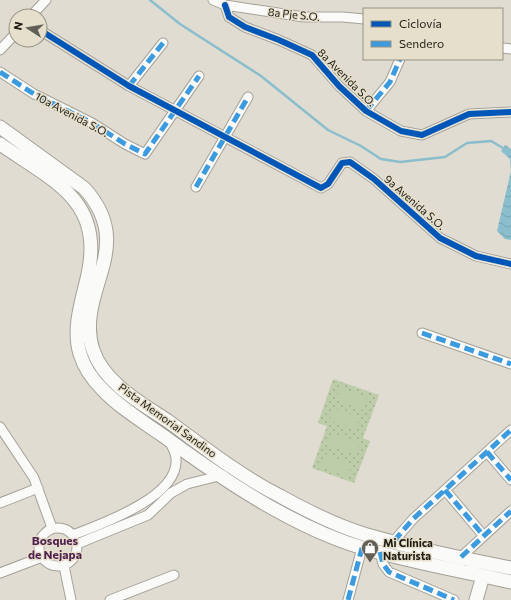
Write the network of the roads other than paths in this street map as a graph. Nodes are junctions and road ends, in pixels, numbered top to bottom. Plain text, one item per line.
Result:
1 (46, 0) edge
2 (213, 0) edge
3 (225, 5) junction
4 (38, 8) edge
5 (363, 19) edge
6 (48, 35) edge
7 (8, 42) edge
8 (163, 43) dead end
9 (0, 50) edge
10 (400, 60) edge
11 (0, 72) edge
12 (199, 76) dead end
13 (129, 86) junction
14 (248, 97) dead end
15 (175, 110) junction
16 (366, 111) junction
17 (511, 112) edge
18 (0, 127) edge
19 (226, 136) junction
20 (0, 144) edge
21 (196, 187) dead end
22 (511, 264) edge
23 (422, 333) dead end
24 (511, 364) edge
25 (0, 427) edge
26 (511, 430) edge
27 (170, 442) junction
28 (487, 452) junction
29 (233, 467) junction
30 (221, 477) junction
31 (511, 480) edge
32 (38, 488) junction
33 (168, 490) junction
34 (445, 490) junction
35 (0, 503) edge
36 (511, 510) edge
37 (52, 528) junction
38 (73, 535) junction
39 (483, 535) junction
40 (394, 541) junction
41 (77, 544) junction
42 (362, 548) junction
43 (380, 552) junction
44 (42, 557) junction
45 (461, 557) junction
46 (64, 566) junction
47 (511, 568) edge
48 (0, 573) edge
49 (174, 575) dead end
50 (483, 576) junction
51 (511, 582) edge
52 (71, 600) edge
53 (110, 600) edge
54 (348, 600) edge
55 (454, 600) edge
56 (476, 600) edge

1 - 4 street
2 - 3 street
3 - 5 street, 8a Pje S.O.
3 - 16 street, 8a Avenida S.O.
6 - 13 street
7 - 9 street
8 - 13 street
10 - 16 street
11 - 15 street, 10a Avenida S.O.
12 - 15 street
13 - 15 street
14 - 19 street
15 - 19 street
16 - 17 street, 8a Avenida S.O.
18 - 29 main road, Pista Memorial Sandino
19 - 21 street
19 - 22 street, 9a Avenida S.O.
20 - 27 main road, Pista Memorial Sandino
23 - 24 street
25 - 32 street
26 - 28 street
27 - 30 main road, Pista Memorial Sandino
27 - 33 street
28 - 31 street
28 - 34 street
29 - 30 street
29 - 40 main road, Pista Memorial Sandino
30 - 33 street
30 - 42 main road, Pista Memorial Sandino
32 - 35 street
32 - 37 street
33 - 38 street
33 - 41 street
34 - 39 street
34 - 40 street
36 - 39 street
37 - 38 street
37 - 44 street
38 - 41 street
39 - 45 street
40 - 45 main road, Pista Memorial Sandino
41 - 46 street
42 - 43 main road, Pista Memorial Sandino
42 - 54 street
43 - 50 main road, Pista Memorial Sandino
43 - 55 street
44 - 46 street
44 - 48 street
45 - 47 main road, Pista Memorial Sandino
46 - 52 street
49 - 53 street
50 - 51 main road, Pista Memorial Sandino
50 - 56 main road

